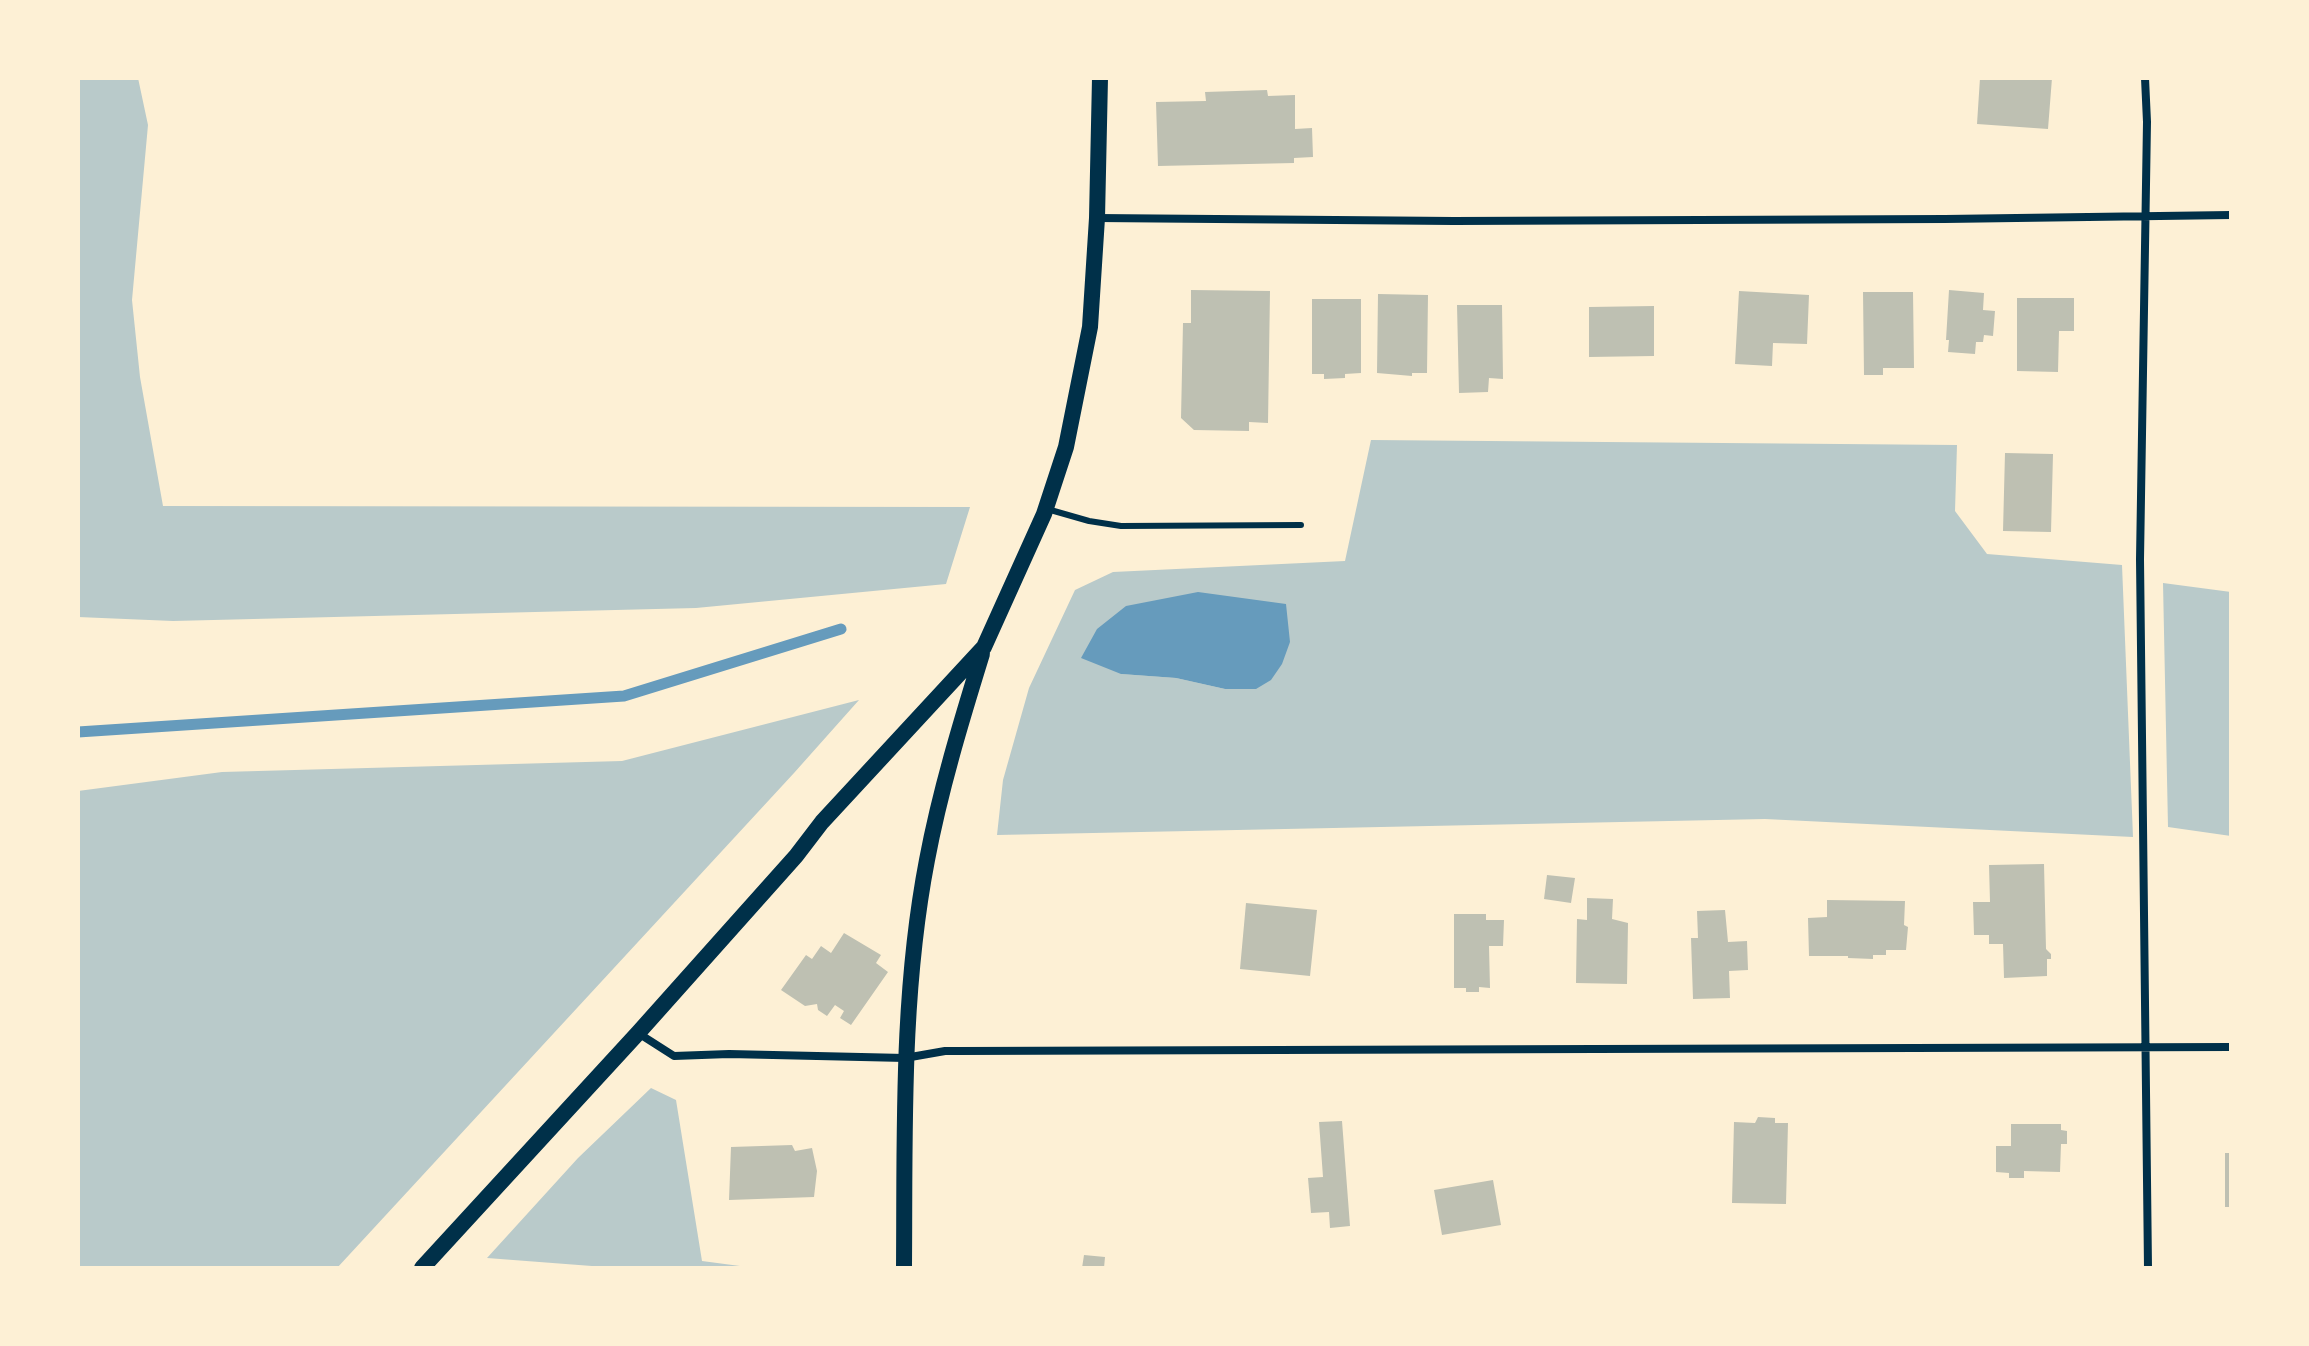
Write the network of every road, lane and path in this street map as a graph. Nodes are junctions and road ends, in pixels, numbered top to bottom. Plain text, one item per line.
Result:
1 (1100, 78) edge
2 (2145, 78) edge
3 (2145, 215) junction
4 (2231, 215) edge
5 (1097, 218) junction
6 (1046, 508) junction
7 (1301, 525) dead end
8 (984, 647) junction
9 (638, 1033) junction
10 (2147, 1047) junction
11 (2231, 1047) edge
12 (905, 1058) junction
13 (422, 1268) edge
14 (904, 1268) edge
15 (2148, 1268) edge

1 - 5 main road
2 - 3 street
3 - 4 street
3 - 5 street
3 - 10 street
5 - 6 main road
6 - 7 lane
6 - 8 main road
8 - 9 main road
8 - 12 main road
9 - 12 street
9 - 13 main road
10 - 11 street
10 - 12 street
10 - 15 street
12 - 14 main road

